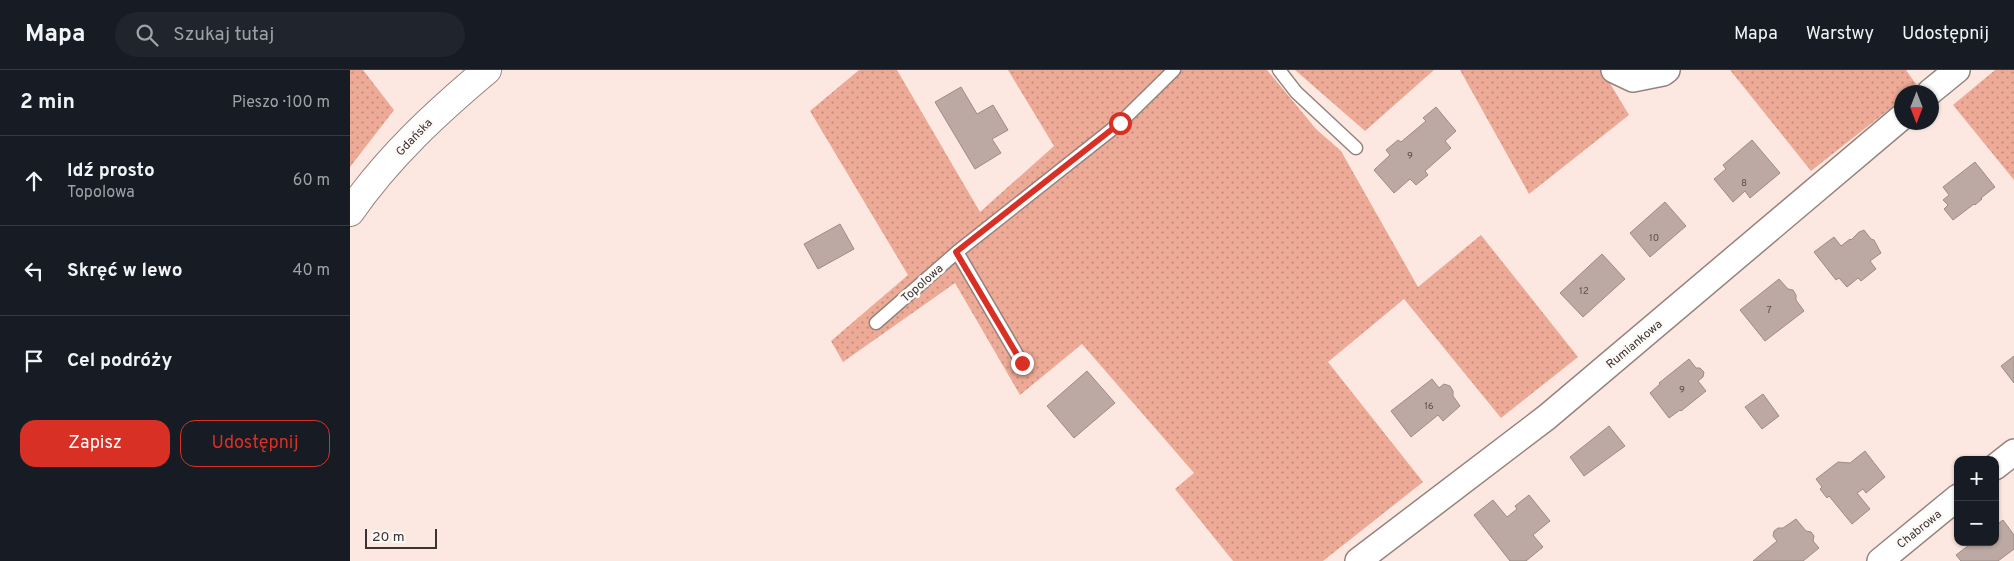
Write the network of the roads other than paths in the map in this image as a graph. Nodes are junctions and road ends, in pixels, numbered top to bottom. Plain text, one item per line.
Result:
1 (487, 70) edge
2 (1174, 70) edge
3 (1279, 70) edge
4 (1614, 70) edge
5 (1667, 70) edge
6 (1957, 70) edge
7 (1939, 85) edge
8 (1894, 124) edge
9 (1356, 148) dead end
10 (350, 212) edge
11 (956, 252) junction
12 (876, 323) dead end
13 (1022, 363) dead end
14 (2014, 452) edge
15 (1999, 464) edge
16 (1954, 501) edge
17 (1358, 561) edge
18 (1880, 561) edge

1 - 10 main road, Gdańska
2 - 11 lane, Topolowa
3 - 9 lane
4 - 5 street
6 - 7 street
8 - 17 street, Rumiankowa
11 - 12 lane, Topolowa
11 - 13 lane
14 - 15 street
16 - 18 street, Chabrowa

